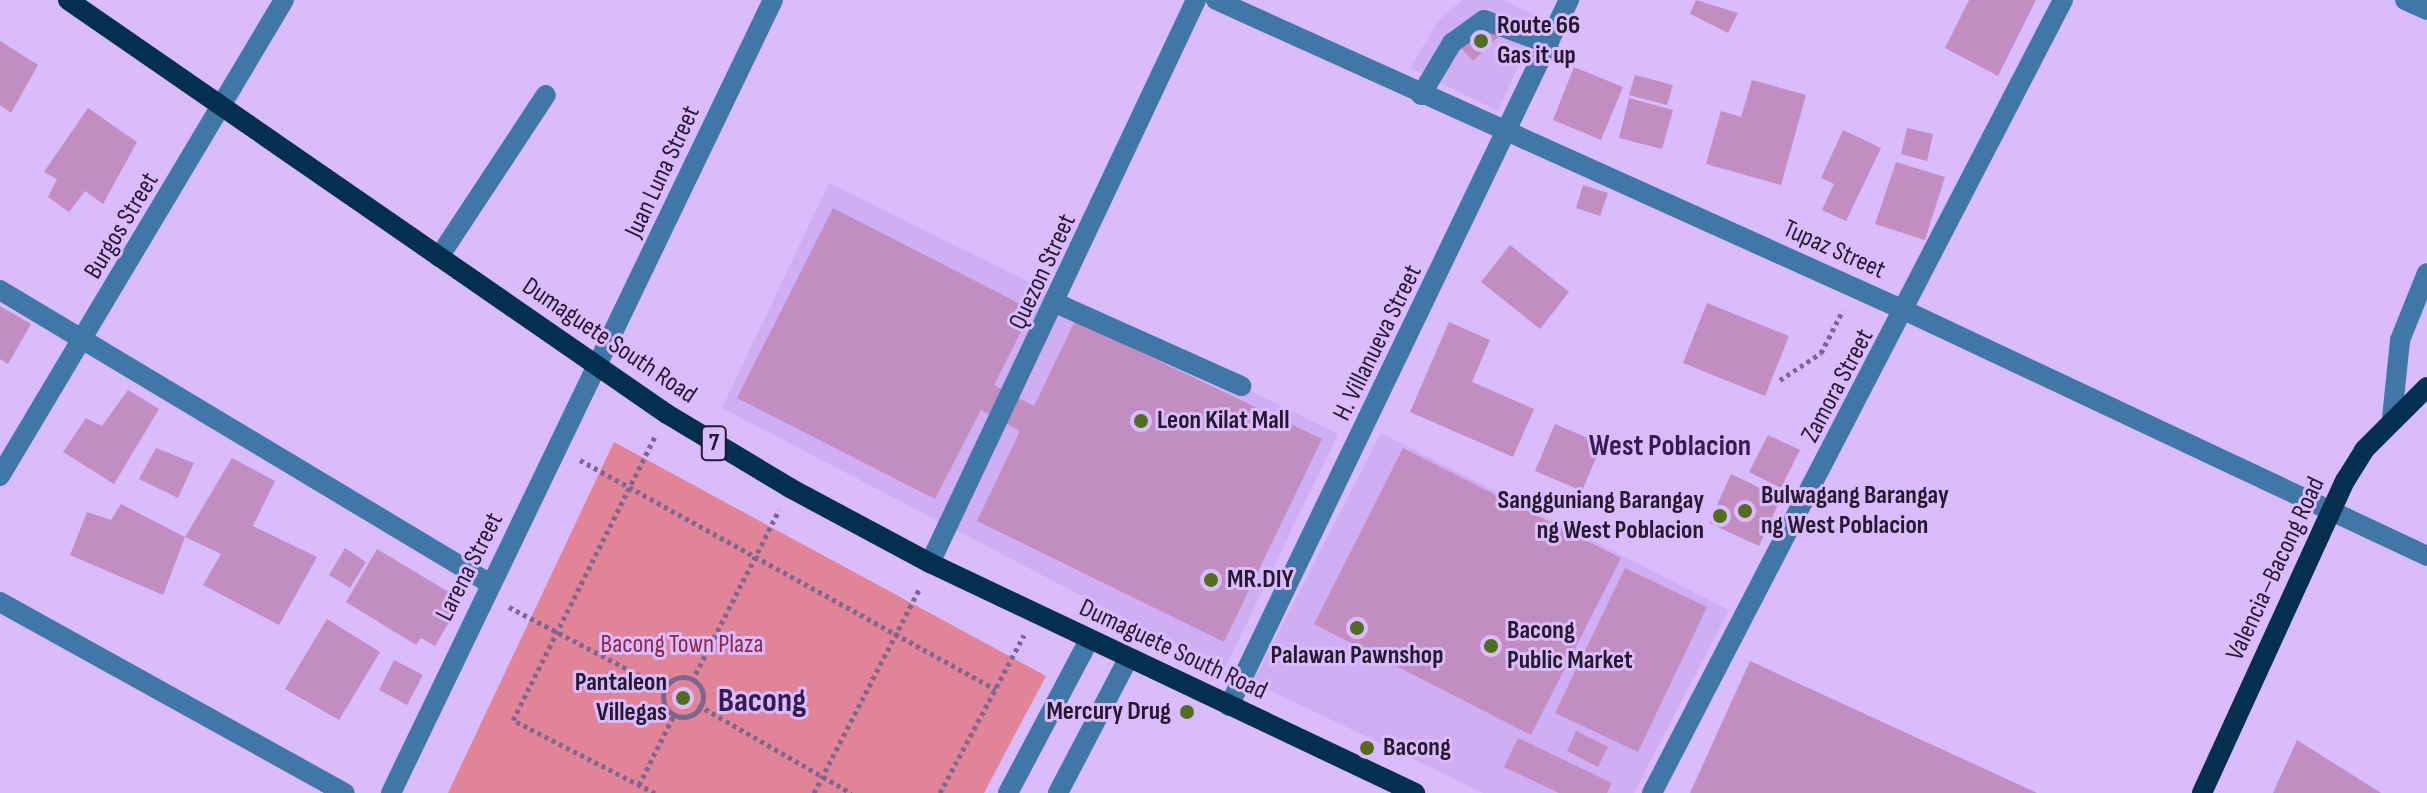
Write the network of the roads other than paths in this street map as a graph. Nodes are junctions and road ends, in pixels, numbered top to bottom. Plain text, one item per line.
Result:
1 (68, 0) edge
2 (284, 0) edge
3 (773, 0) edge
4 (1196, 0) edge
5 (1216, 0) edge
6 (1569, 0) edge
7 (2063, 0) edge
8 (2405, 0) edge
9 (2427, 10) edge
10 (1549, 44) junction
11 (546, 95) dead end
12 (1421, 95) junction
13 (223, 106) junction
14 (1510, 133) junction
15 (439, 257) junction
16 (2427, 273) edge
17 (0, 290) edge
18 (1058, 304) junction
19 (1908, 312) junction
20 (83, 342) junction
21 (600, 367) junction
22 (1241, 386) dead end
23 (2427, 387) edge
24 (2392, 418) junction
25 (0, 476) edge
26 (2329, 515) junction
27 (2427, 556) edge
28 (930, 563) junction
29 (486, 589) junction
30 (0, 602) edge
31 (1089, 640) junction
32 (1128, 659) junction
33 (1229, 706) junction
34 (345, 793) edge
35 (391, 793) edge
36 (1008, 793) edge
37 (1058, 793) edge
38 (1415, 793) edge
39 (1652, 793) edge
40 (2202, 793) edge

1 - 13 main road, Dumaguete South Road / 7
2 - 13 street, Burgos Street
3 - 21 street, Juan Luna Street
4 - 18 street, Quezon Street
5 - 12 street, Tupaz Street
6 - 10 street, H. Villanueva Street
7 - 19 street, Zamora Street
8 - 9 street
10 - 12 street
10 - 14 street, H. Villanueva Street
11 - 15 street
12 - 14 street, Tupaz Street
13 - 15 main road, Dumaguete South Road / 7
13 - 20 street, Burgos Street
14 - 19 street, Tupaz Street
14 - 33 street, H. Villanueva Street
15 - 21 main road, Dumaguete South Road / 7
16 - 24 street
17 - 20 street
18 - 22 street
18 - 28 street, Quezon Street
19 - 26 street, Tupaz Street
19 - 39 street, Zamora Street
20 - 25 street, Burgos Street
20 - 29 street
21 - 28 main road, Dumaguete South Road / 7
21 - 29 street, Larena Street
23 - 24 main road, Valencia–Bacong Road
24 - 26 main road, Valencia–Bacong Road
26 - 27 street, Tupaz Street
26 - 40 main road, Valencia–Bacong Road
28 - 31 main road, Dumaguete South Road / 7
29 - 35 street, Larena Street
30 - 34 street
31 - 32 main road, Dumaguete South Road / 7
31 - 36 street
32 - 33 main road, Dumaguete South Road / 7
32 - 37 street
33 - 38 main road, Dumaguete South Road / 7

